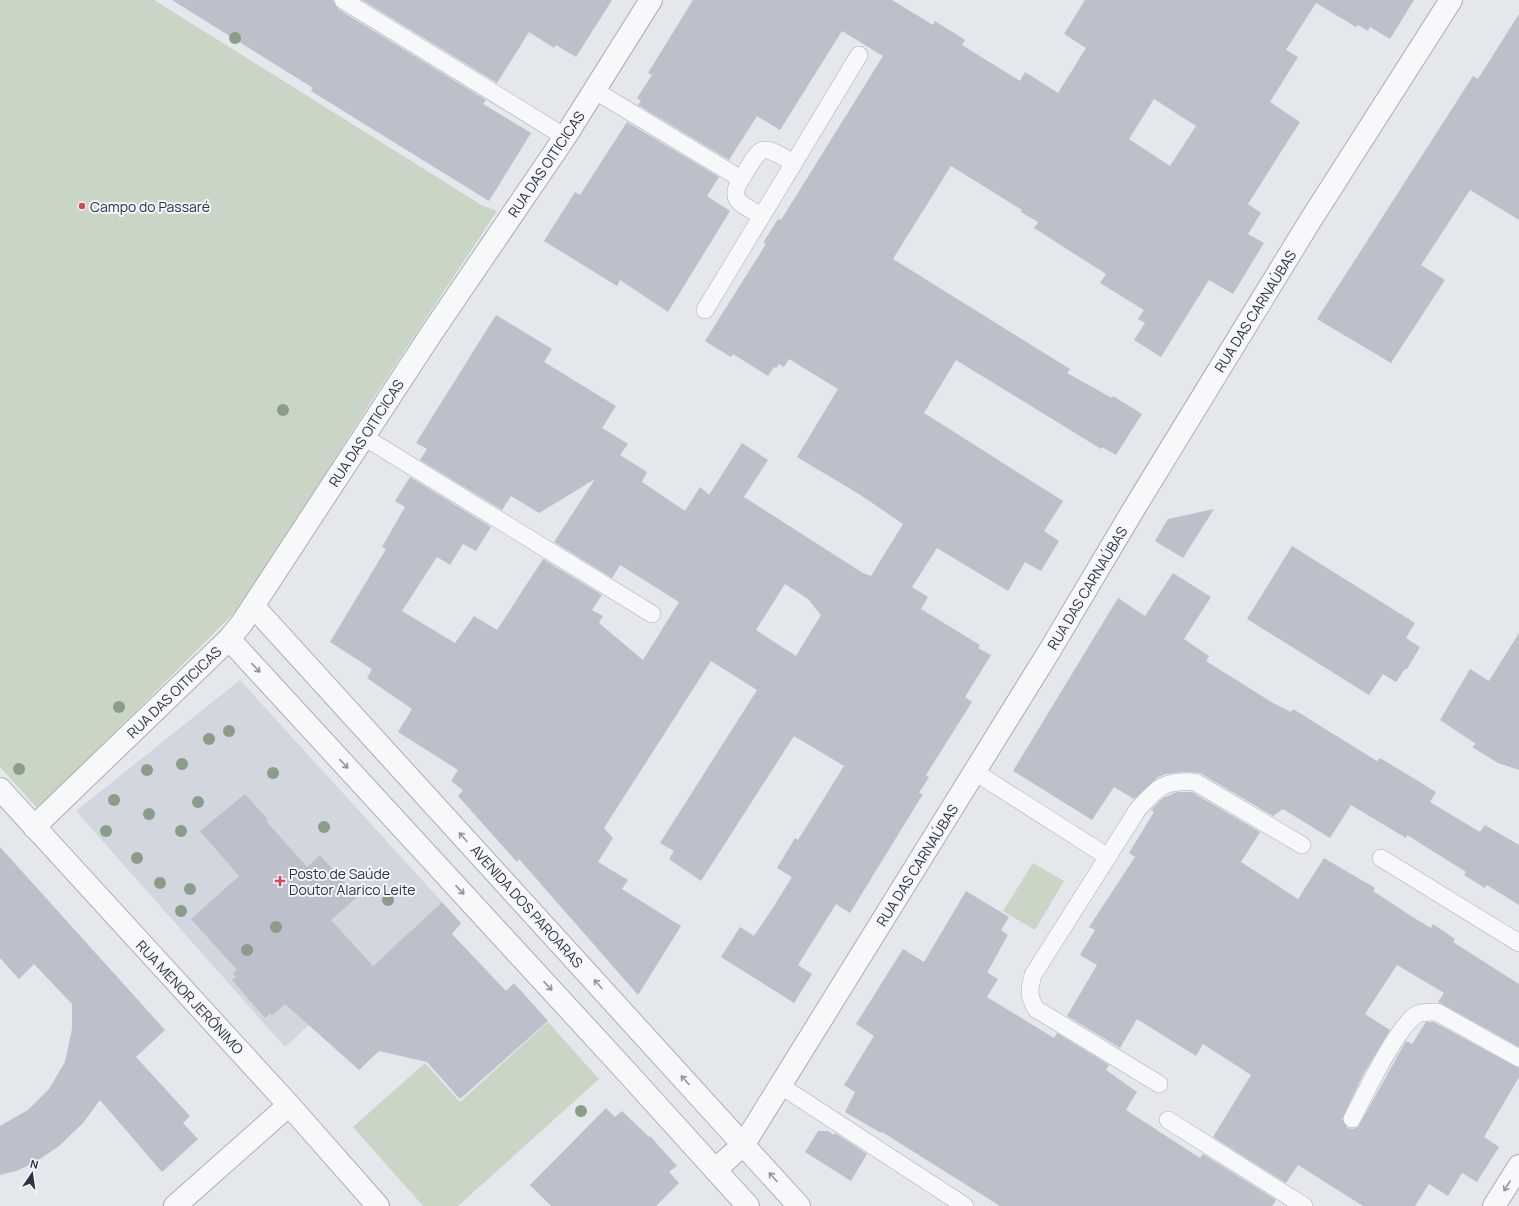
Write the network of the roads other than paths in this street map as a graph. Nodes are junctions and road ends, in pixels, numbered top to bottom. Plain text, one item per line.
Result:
1 (342, 0) edge
2 (1451, 0) edge
3 (645, 2) edge
4 (859, 55) dead end
5 (594, 90) junction
6 (565, 137) junction
7 (793, 163) junction
8 (742, 179) junction
9 (761, 216) junction
10 (706, 310) dead end
11 (364, 437) junction
12 (254, 607) junction
13 (652, 614) dead end
14 (229, 639) junction
15 (975, 772) junction
16 (0, 789) edge
17 (34, 827) junction
18 (1302, 845) dead end
19 (1108, 857) junction
20 (1381, 858) dead end
21 (1519, 943) edge
22 (1519, 1058) edge
23 (1159, 1084) dead end
24 (781, 1086) junction
25 (289, 1105) junction
26 (1352, 1119) dead end
27 (1168, 1120) dead end
28 (744, 1144) junction
29 (1519, 1166) edge
30 (715, 1170) junction
31 (175, 1206) edge
32 (378, 1206) edge
33 (748, 1206) edge
34 (799, 1206) edge
35 (965, 1206) edge
36 (1304, 1206) edge
37 (1494, 1206) edge

1 - 6 lane
2 - 15 street, RUA DAS CARNAÚBAS
3 - 5 street, RUA DAS OITICICAS
4 - 7 lane
5 - 6 street, RUA DAS OITICICAS
5 - 8 lane
6 - 11 street, RUA DAS OITICICAS
7 - 8 lane
7 - 9 lane
8 - 9 lane
9 - 10 lane
11 - 12 street, RUA DAS OITICICAS
11 - 13 lane
12 - 14 street, RUA DAS OITICICAS
28 -> 12 street, AVENIDA DOS PAROARAS
14 - 17 street, RUA DAS OITICICAS
14 -> 30 street
15 - 19 lane
15 - 24 street, RUA DAS CARNAÚBAS
16 - 17 street, RUA MENOR JERÔNIMO
17 - 25 street, RUA MENOR JERÔNIMO
18 - 19 lane
19 - 23 lane
20 - 21 lane
22 - 26 lane
24 - 28 street, RUA DAS CARNAÚBAS
24 - 35 lane
25 - 31 street
25 - 32 street, RUA MENOR JERÔNIMO
27 - 36 lane
28 - 30 street, RUA DAS CARNAÚBAS
34 -> 28 street, AVENIDA DOS PAROARAS
29 -> 37 street
30 - 33 street

